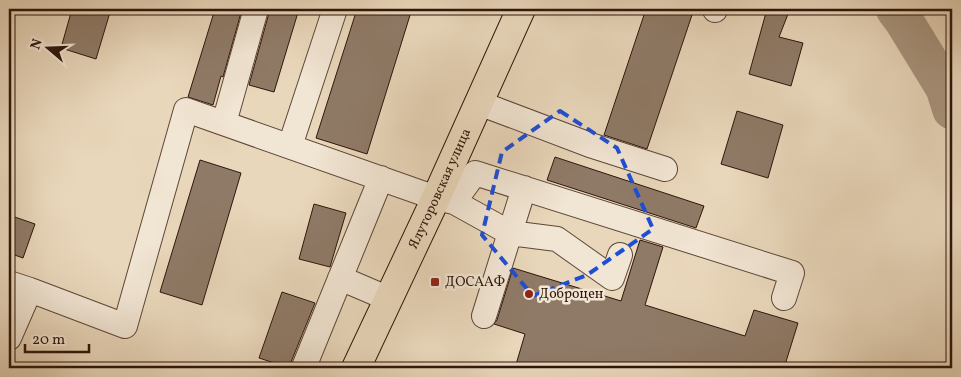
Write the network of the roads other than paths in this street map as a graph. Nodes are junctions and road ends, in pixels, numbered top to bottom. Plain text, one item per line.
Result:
1 (256, 9) edge
2 (335, 9) edge
3 (521, 9) edge
4 (479, 103) junction
5 (224, 123) junction
6 (290, 146) junction
7 (665, 169) dead end
8 (381, 178) junction
9 (524, 188) junction
10 (445, 200) junction
11 (510, 233) junction
12 (620, 254) dead end
13 (340, 278) junction
14 (19, 286) edge
15 (784, 298) dead end
16 (389, 299) junction
17 (484, 316) dead end
18 (9, 338) edge
19 (306, 368) edge
20 (356, 368) edge

1 - 5 street
2 - 6 street
3 - 4 main road, Ялуторовская улица
4 - 7 street
4 - 10 main road, Ялуторовская улица
5 - 6 street
5 - 14 street
6 - 8 street
8 - 10 street
8 - 13 street
9 - 10 street
9 - 11 street
9 - 15 street
10 - 11 street
10 - 16 main road, Ялуторовская улица
11 - 12 street
11 - 17 street
13 - 16 street
13 - 19 street
14 - 18 street
16 - 20 main road, Ялуторовская улица

